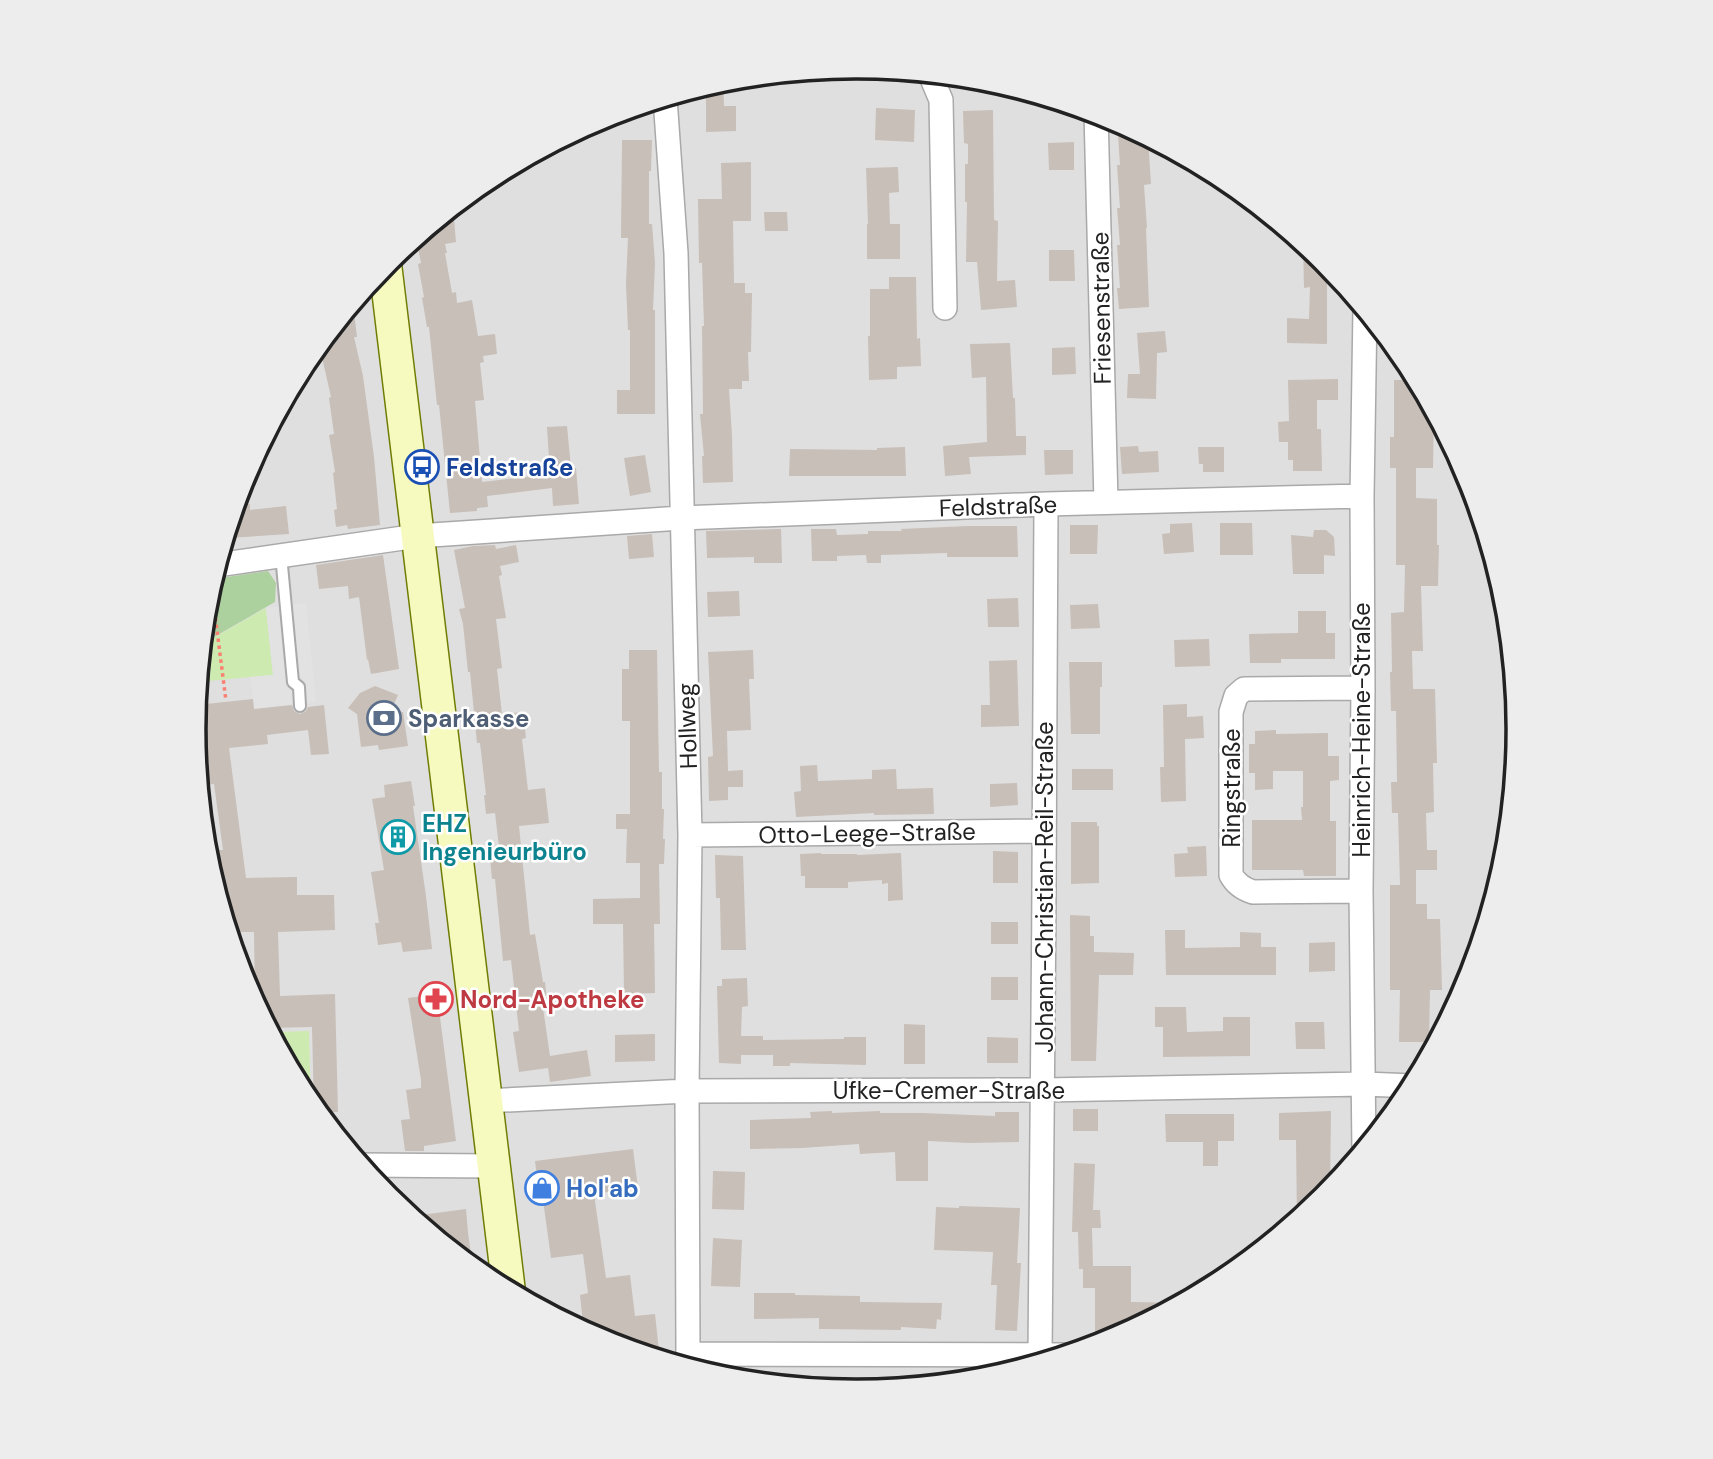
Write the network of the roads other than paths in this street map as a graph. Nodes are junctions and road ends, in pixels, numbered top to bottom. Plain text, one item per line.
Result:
1 (934, 83) edge
2 (666, 108) edge
3 (1097, 125) edge
4 (387, 279) edge
5 (945, 308) dead end
6 (1365, 323) edge
7 (1362, 496) junction
8 (1106, 502) junction
9 (1046, 504) junction
10 (681, 518) junction
11 (417, 536) junction
12 (281, 555) junction
13 (227, 563) edge
14 (1363, 688) junction
15 (300, 706) dead end
16 (1043, 831) junction
17 (690, 835) junction
18 (1360, 891) junction
19 (1364, 1084) junction
20 (1401, 1085) edge
21 (1044, 1090) junction
22 (687, 1091) junction
23 (485, 1101) junction
24 (1364, 1137) edge
25 (372, 1164) edge
26 (494, 1166) junction
27 (507, 1279) edge
28 (1043, 1353) edge
29 (1026, 1358) edge

1 - 5 street
2 - 10 street, Hollweg
3 - 8 street, Friesenstraße
4 - 11 main road
6 - 7 street, Heinrich-Heine-Straße
7 - 8 street, Feldstraße
7 - 14 street, Heinrich-Heine-Straße
8 - 9 street, Feldstraße
9 - 10 street, Feldstraße
9 - 16 street, Johann-Christian-Reil-Straße
10 - 11 street, Feldstraße
10 - 17 street, Hollweg
11 - 12 street, Feldstraße
11 - 23 main road
12 - 13 street, Feldstraße
12 - 15 lane
14 - 18 street, Heinrich-Heine-Straße
14 - 18 street, Ringstraße
16 - 17 street, Otto-Leege-Straße
16 - 21 street, Johann-Christian-Reil-Straße
17 - 22 street, Hollweg
18 - 19 street, Heinrich-Heine-Straße
19 - 20 street, Ufke-Cremer-Straße
19 - 21 street, Ufke-Cremer-Straße
19 - 24 street, Heinrich-Heine-Straße
21 - 22 street, Ufke-Cremer-Straße
21 - 28 street, Johann-Christian-Reil-Straße
22 - 23 street, Ufke-Cremer-Straße
22 - 29 street, Hollweg
23 - 26 main road
25 - 26 street
26 - 27 main road

